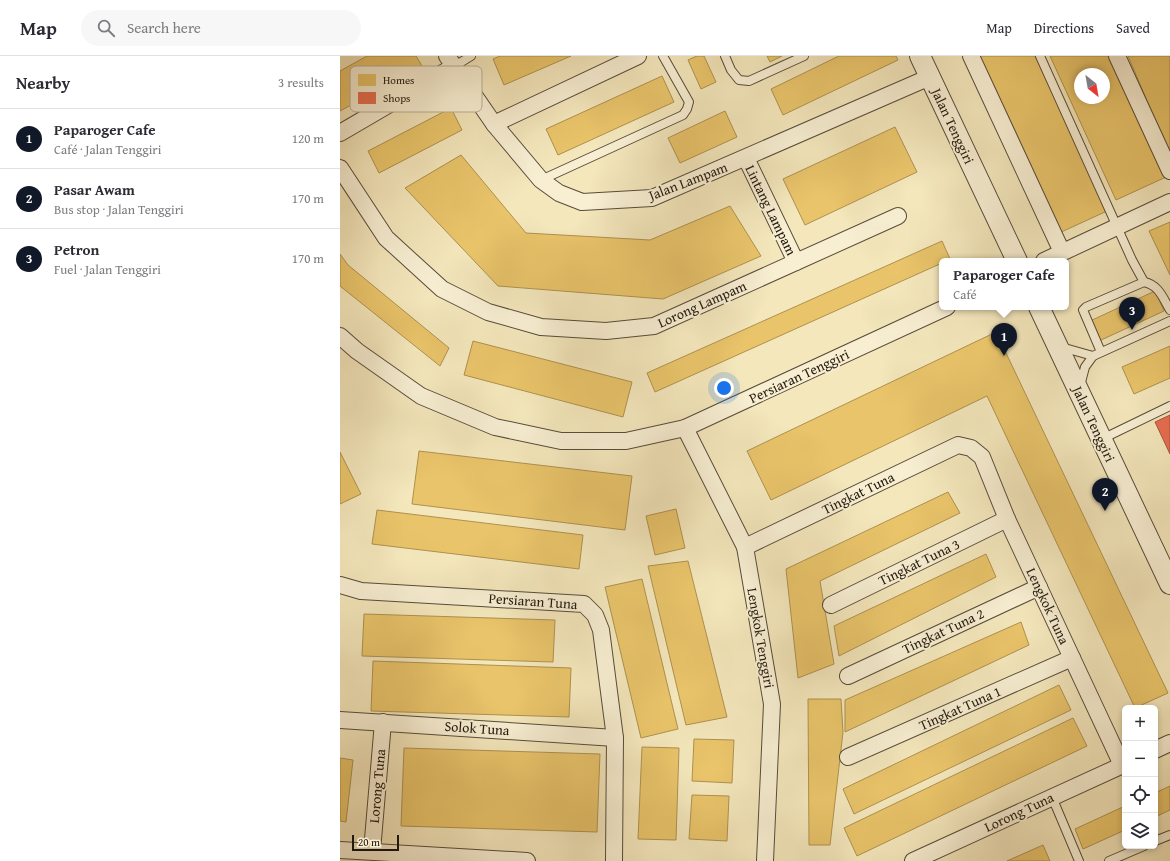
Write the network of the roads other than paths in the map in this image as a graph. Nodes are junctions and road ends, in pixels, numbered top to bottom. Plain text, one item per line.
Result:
1 (471, 56) edge
2 (638, 56) edge
3 (663, 56) edge
4 (724, 56) edge
5 (804, 56) edge
6 (920, 56) edge
7 (972, 56) edge
8 (1040, 56) edge
9 (1117, 56) edge
10 (450, 61) edge
11 (930, 77) junction
12 (482, 107) edge
13 (372, 112) edge
14 (494, 124) junction
15 (340, 133) edge
16 (746, 158) junction
17 (340, 168) edge
18 (1170, 171) edge
19 (541, 180) junction
20 (1170, 202) edge
21 (898, 216) dead end
22 (1118, 226) junction
23 (1062, 252) junction
24 (1016, 258) edge
25 (1050, 258) edge
26 (796, 262) junction
27 (1144, 282) junction
28 (941, 310) edge
29 (1040, 310) edge
30 (1170, 310) edge
31 (1170, 321) edge
32 (340, 336) edge
33 (1058, 346) junction
34 (1101, 352) junction
35 (1093, 356) junction
36 (1078, 390) junction
37 (1170, 406) edge
38 (686, 428) junction
39 (1102, 439) junction
40 (971, 448) joint
41 (1007, 519) junction
42 (745, 547) junction
43 (1170, 584) edge
44 (340, 585) edge
45 (1039, 587) junction
46 (831, 605) dead end
47 (1072, 658) junction
48 (848, 676) dead end
49 (340, 720) edge
50 (383, 722) junction
51 (615, 738) junction
52 (1170, 743) edge
53 (1158, 749) edge
54 (848, 757) dead end
55 (1122, 762) edge
56 (1122, 764) edge
57 (1052, 797) junction
58 (1170, 835) edge
59 (1158, 840) edge
60 (1137, 849) edge
61 (340, 850) edge
62 (372, 856) edge
63 (466, 859) edge
64 (490, 860) edge
65 (528, 861) edge
66 (614, 861) edge
67 (764, 861) edge
68 (913, 861) edge
69 (1079, 861) edge
70 (1109, 861) edge

1 - 10 lane
2 - 14 street
3 - 19 lane
4 - 5 lane
6 - 11 street, Jalan Tenggiri
7 - 23 street
8 - 22 lane
9 - 18 street
11 - 16 street, Jalan Lampam
11 - 24 street, Jalan Tenggiri
12 - 14 street, Jalan Lampam
13 - 15 street
14 - 19 street, Jalan Lampam
16 - 19 street, Jalan Lampam
16 - 26 street, Lintang Lampam
17 - 26 street, Lorong Lampam
20 - 22 street
21 - 26 street, Lorong Lampam
22 - 23 street
22 - 27 lane
23 - 25 street
27 - 30 lane
27 - 34 lane
28 - 38 street, Persiaran Tenggiri
29 - 33 street, Jalan Tenggiri
31 - 34 lane
32 - 38 street, Persiaran Tenggiri
33 - 35 lane
33 - 36 street, Jalan Tenggiri
34 - 35 lane
35 - 36 lane
36 - 39 street, Jalan Tenggiri
37 - 39 lane
38 - 42 street, Lengkok Tenggiri
39 - 43 street, Jalan Tenggiri
40 - 41 street, Lengkok Tuna
40 - 42 street, Tingkat Tuna
41 - 45 street, Lengkok Tuna
41 - 46 street, Tingkat Tuna 3
42 - 67 street, Lengkok Tenggiri
44 - 51 street, Persiaran Tuna
45 - 47 street, Lengkok Tuna
45 - 48 street, Tingkat Tuna 2
47 - 54 street, Tingkat Tuna 1
47 - 55 street, Lengkok Tuna
49 - 50 street, Solok Tuna
50 - 51 street, Solok Tuna
50 - 62 street, Lorong Tuna
51 - 66 street, Persiaran Tuna
52 - 53 street
56 - 57 street, Lorong Tuna
57 - 68 street, Lorong Tuna
57 - 69 lane
58 - 59 lane
60 - 70 lane
61 - 62 street
62 - 63 street
63 - 64 street
64 - 65 street

